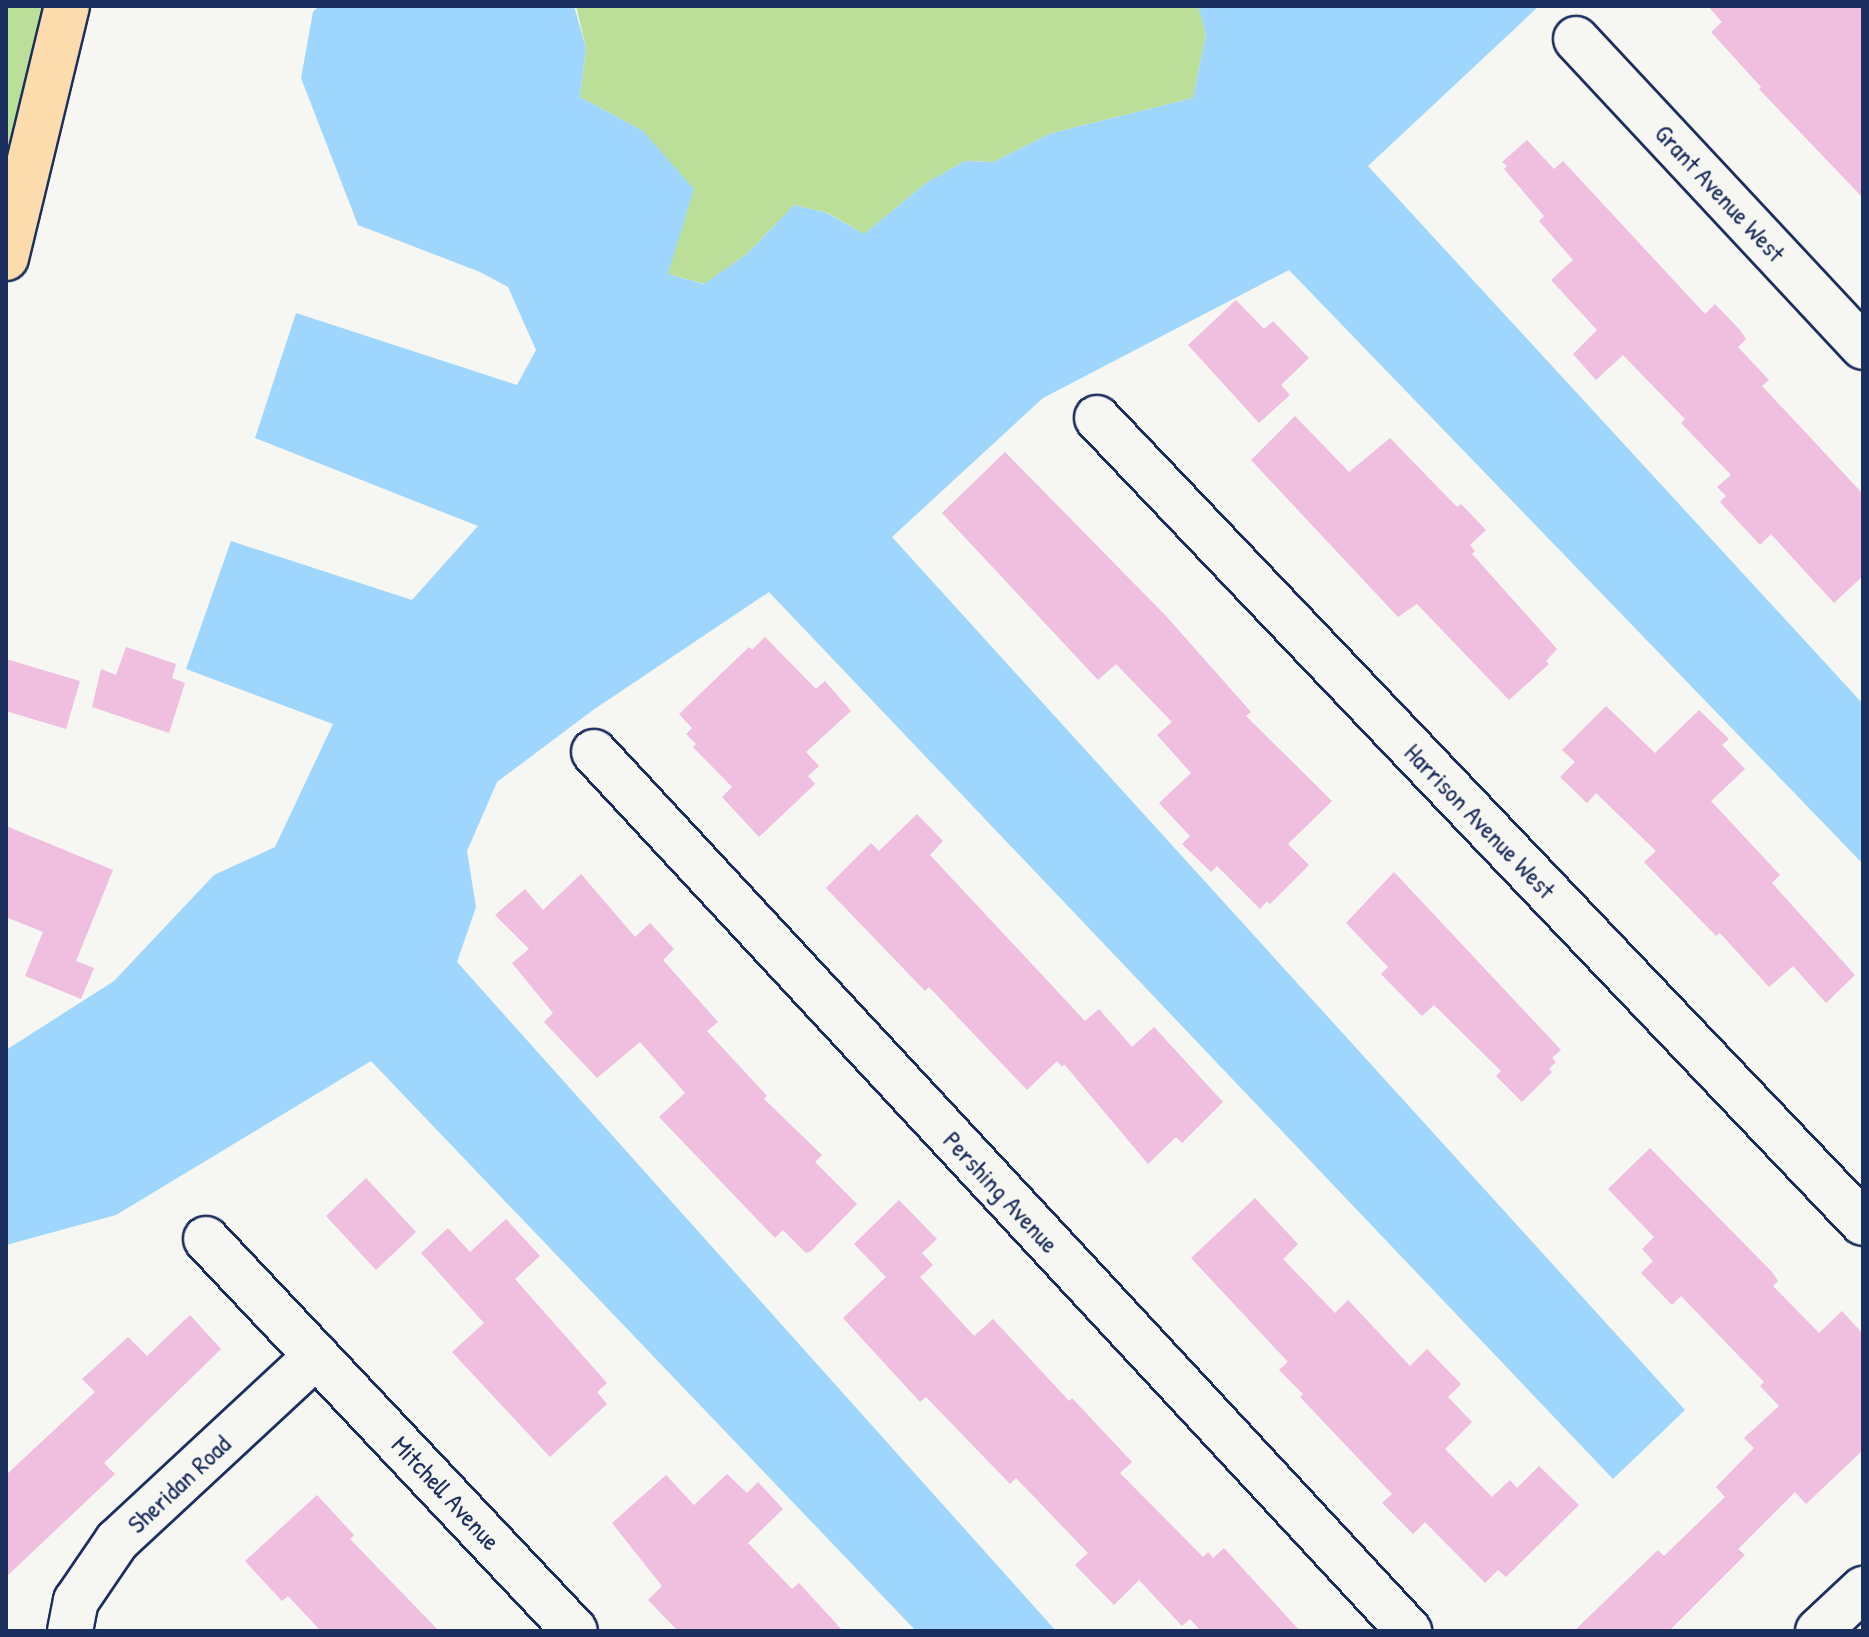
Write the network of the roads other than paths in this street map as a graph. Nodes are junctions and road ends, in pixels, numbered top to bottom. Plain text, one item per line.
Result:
1 (67, 6) edge
2 (1576, 39) dead end
3 (6, 258) edge
4 (1863, 347) edge
5 (1097, 418) dead end
6 (594, 752) dead end
7 (1863, 1223) edge
8 (206, 1239) dead end
9 (316, 1356) junction
10 (1863, 1589) edge
11 (70, 1631) edge
12 (575, 1631) edge
13 (1409, 1631) edge
14 (1818, 1631) edge

1 - 3 main road
2 - 4 street, Grant Avenue West
5 - 7 street, Harrison Avenue West
6 - 13 street, Pershing Avenue
8 - 9 street, Mitchell Avenue
9 - 11 street, Sheridan Road
9 - 12 street, Mitchell Avenue
10 - 14 street

